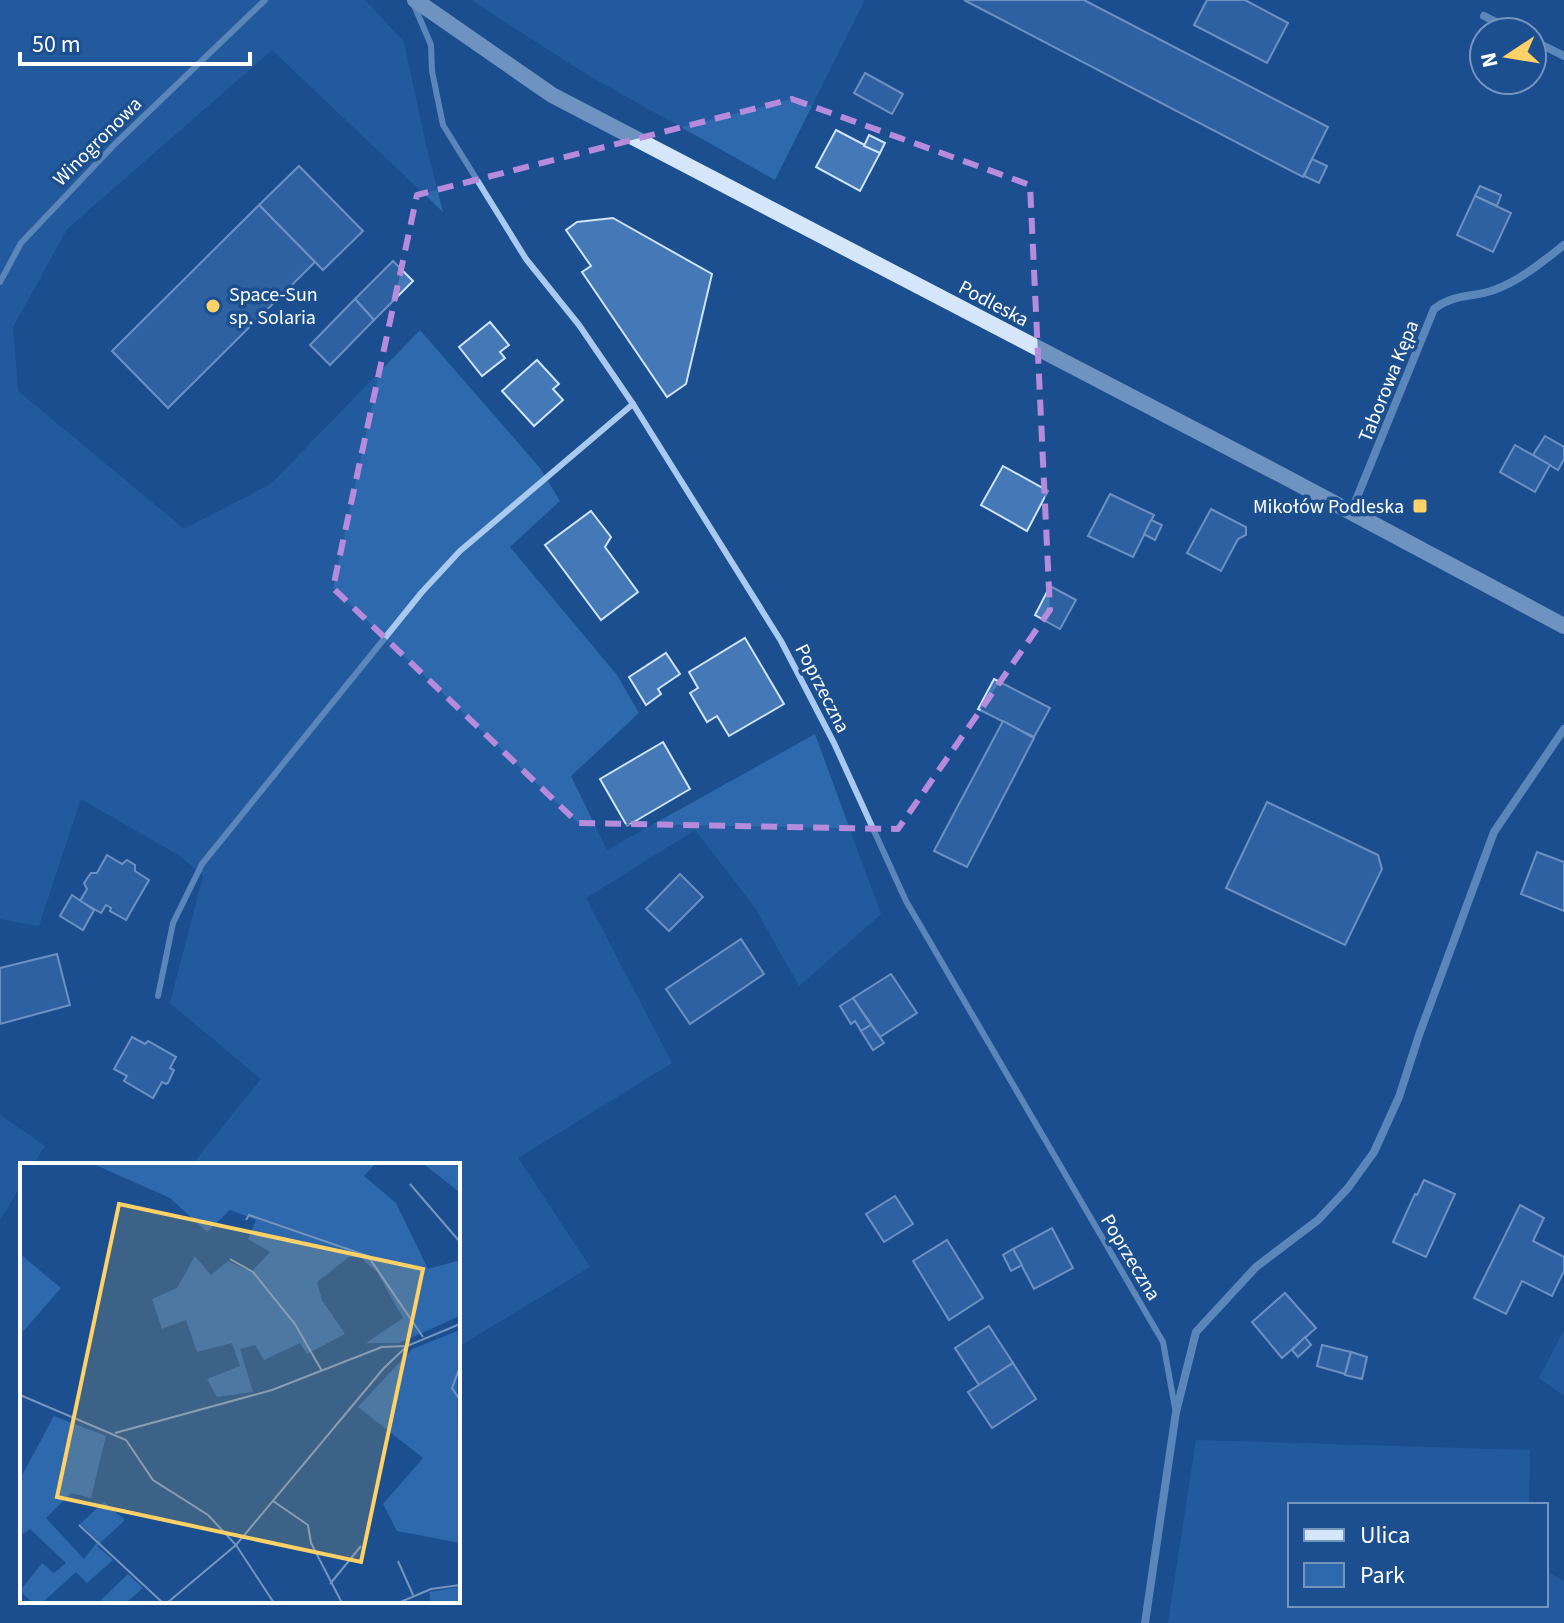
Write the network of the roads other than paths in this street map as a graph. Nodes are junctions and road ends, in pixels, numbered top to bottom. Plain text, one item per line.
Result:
1 (265, 0) edge
2 (414, 0) edge
3 (1564, 245) edge
4 (0, 282) edge
5 (633, 404) junction
6 (1351, 512) junction
7 (1564, 626) edge
8 (1564, 729) edge
9 (158, 996) dead end
10 (1176, 1412) junction
11 (1145, 1623) edge

1 - 4 lane, Winogronowa
2 - 5 lane, Poprzeczna
2 - 6 street, Podleska
3 - 6 street, Taborowa Kępa
5 - 9 lane
5 - 10 lane, Poprzeczna
6 - 7 street, Podleska
8 - 10 street, Poprzeczna
10 - 11 street, Poprzeczna

